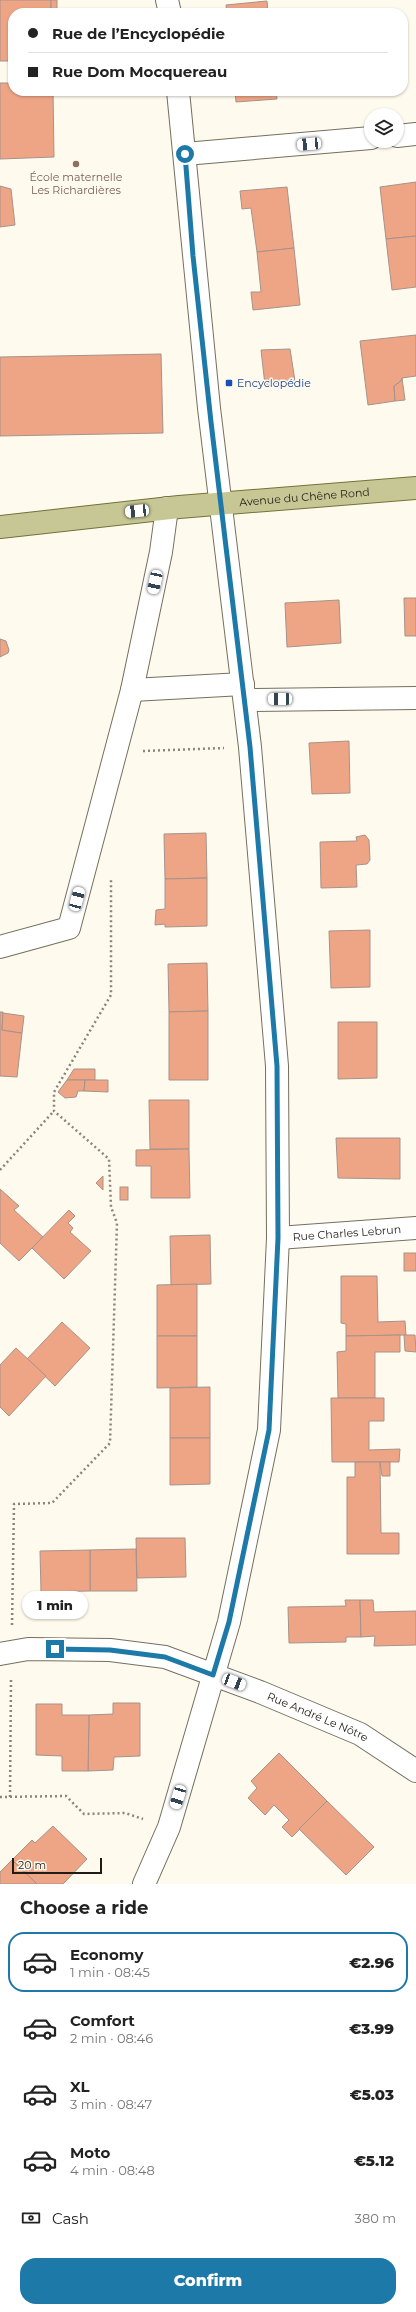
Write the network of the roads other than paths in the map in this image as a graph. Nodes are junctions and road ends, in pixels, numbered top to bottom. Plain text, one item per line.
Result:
1 (179, 96) edge
2 (416, 134) edge
3 (404, 135) edge
4 (364, 139) edge
5 (185, 154) junction
6 (416, 488) edge
7 (220, 503) junction
8 (167, 508) junction
9 (1, 527) edge
10 (132, 690) junction
11 (244, 692) junction
12 (416, 698) edge
13 (0, 947) edge
14 (416, 1228) edge
15 (278, 1238) junction
16 (6, 1653) edge
17 (213, 1675) junction
18 (416, 1771) edge
19 (144, 1884) edge

1 - 5 street
2 - 3 street
4 - 5 street
5 - 7 street
6 - 7 main road, Avenue du Chêne Rond
7 - 8 main road, Avenue du Chêne Rond
7 - 11 street
8 - 9 main road, Avenue du Chêne Rond
8 - 10 street
10 - 11 street
10 - 13 street
11 - 12 street
11 - 15 street
14 - 15 street, Rue Charles Lebrun
15 - 17 street
16 - 17 street, Rue André Le Nôtre
17 - 18 street, Rue André Le Nôtre
17 - 19 street

